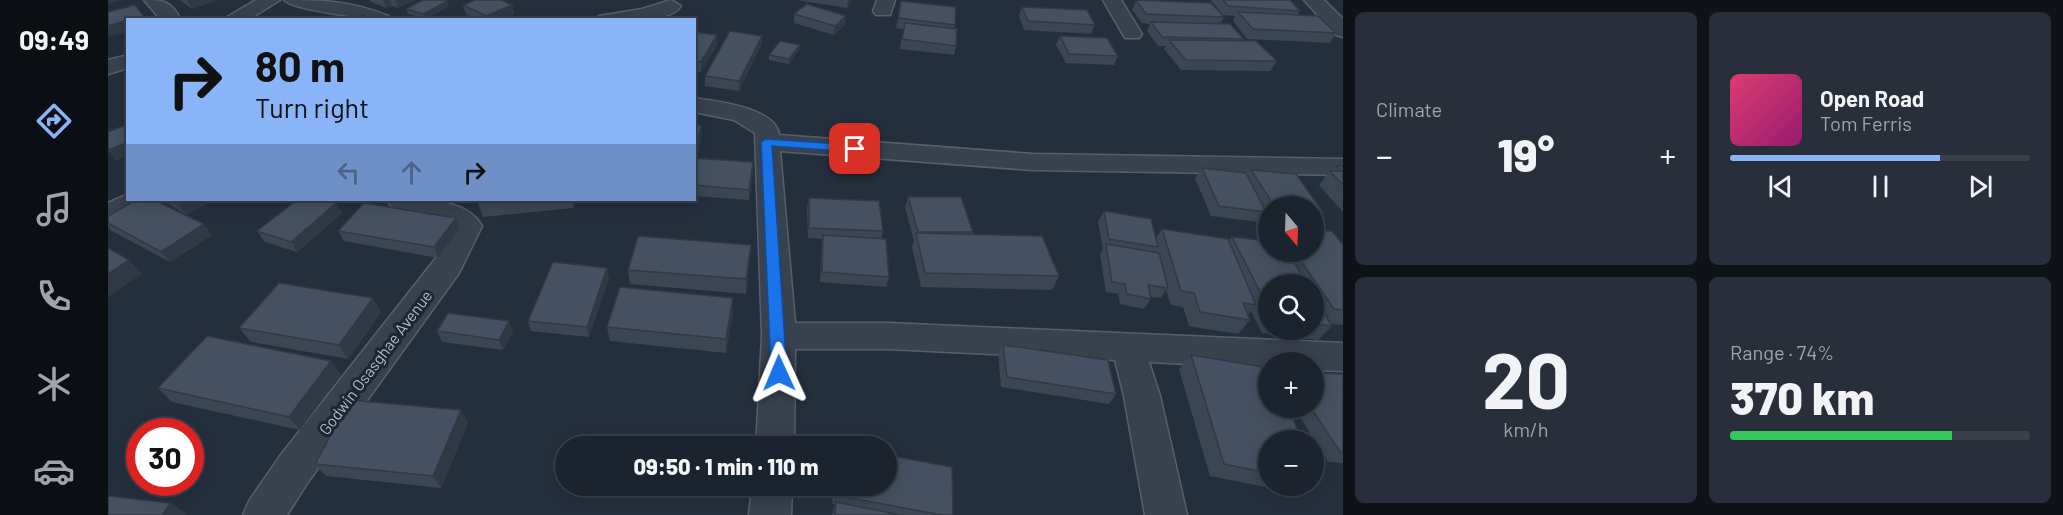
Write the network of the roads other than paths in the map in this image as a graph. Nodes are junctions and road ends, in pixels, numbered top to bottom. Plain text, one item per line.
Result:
1 (153, 0) edge
2 (271, 0) edge
3 (293, 0) edge
4 (1112, 0) edge
5 (1313, 0) edge
6 (674, 9) edge
7 (170, 18) edge
8 (236, 18) edge
9 (376, 18) edge
10 (622, 18) edge
11 (1343, 31) edge
12 (1132, 34) dead end
13 (126, 62) edge
14 (108, 67) edge
15 (696, 105) edge
16 (766, 142) junction
17 (1343, 167) edge
18 (136, 201) edge
19 (408, 201) edge
20 (450, 207) edge
21 (108, 214) edge
22 (779, 336) junction
23 (1128, 347) junction
24 (1343, 357) edge
25 (775, 436) edge
26 (771, 496) edge
27 (264, 515) edge
28 (770, 515) edge
29 (1166, 515) edge

1 - 7 street
2 - 8 street
3 - 9 street
4 - 12 street
5 - 11 street
6 - 10 street
13 - 14 street
15 - 16 street
16 - 17 street
16 - 22 street
18 - 21 street
19 - 20 street
20 - 27 street, Godwin Osasghae Avenue
22 - 23 street
22 - 25 street
23 - 24 street
23 - 29 street
26 - 28 street

